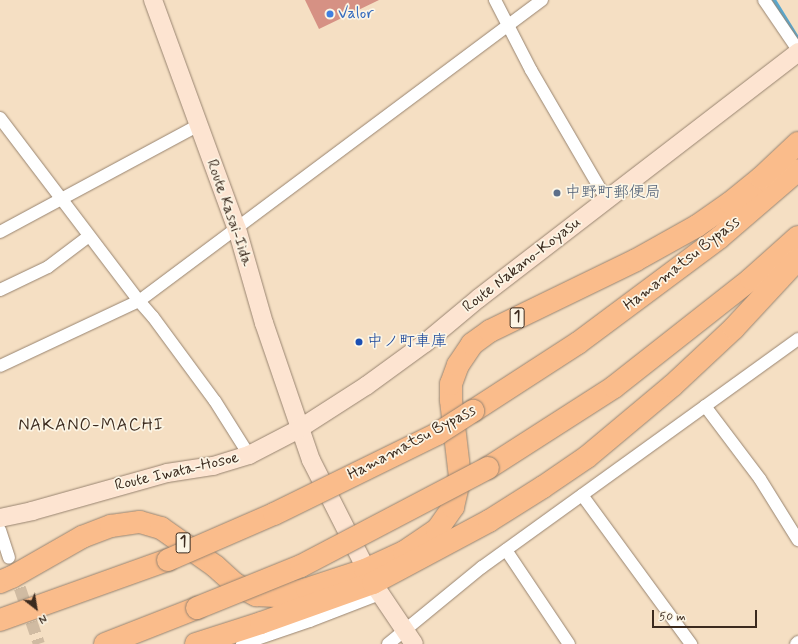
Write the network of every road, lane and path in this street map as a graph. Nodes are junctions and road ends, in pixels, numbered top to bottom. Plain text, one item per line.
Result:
1 (153, 0) edge
2 (495, 0) edge
3 (542, 0) edge
4 (764, 0) edge
5 (507, 26) junction
6 (798, 51) edge
7 (0, 118) edge
8 (199, 125) junction
9 (798, 143) edge
10 (798, 170) edge
11 (606, 199) junction
12 (62, 200) junction
13 (237, 229) junction
14 (0, 232) edge
15 (89, 236) junction
16 (798, 237) edge
17 (798, 259) edge
18 (0, 290) edge
19 (139, 301) junction
20 (798, 339) edge
21 (0, 366) edge
22 (705, 406) junction
23 (299, 429) junction
24 (249, 455) junction
25 (582, 494) junction
26 (0, 518) edge
27 (0, 530) edge
28 (798, 540) edge
29 (506, 550) junction
30 (9, 558) tunnel mouth
31 (0, 582) edge
32 (372, 582) junction
33 (0, 620) edge
34 (409, 638) edge
35 (105, 644) edge
36 (196, 644) edge
37 (242, 644) edge
38 (388, 644) edge
39 (568, 644) edge
40 (691, 644) edge

1 - 8 main road, Route Kasai-Iida
2 - 5 street
3 - 5 street
4 - 6 street
5 - 11 street
5 - 13 street
6 - 11 main road, Route Nakano-Koyasu
7 - 12 street
8 - 12 street
8 - 13 main road, Route Kasai-Iida
9 - 32 highway, 1
10 - 33 highway, Hamamatsu Bypass / 1, bridge
11 - 23 main road, Route Nakano-Koyasu
12 - 14 street
12 - 15 street
13 - 19 street
13 - 23 main road, Route Kasai-Iida
15 - 18 street
15 - 19 street
16 - 35 highway, bridge
17 - 32 highway, 1
19 - 21 street
19 - 24 street
20 - 22 street
22 - 25 street
22 - 28 street
23 - 24 main road, Route Iwata-Hosoe
23 - 32 main road
24 - 26 main road, Route Iwata-Hosoe
25 - 29 street
25 - 40 street
27 - 30 street
29 - 34 street
29 - 39 street
31 - 32 highway, 1
32 - 34 main road
32 - 36 highway, 1
32 - 37 street
34 - 38 street

